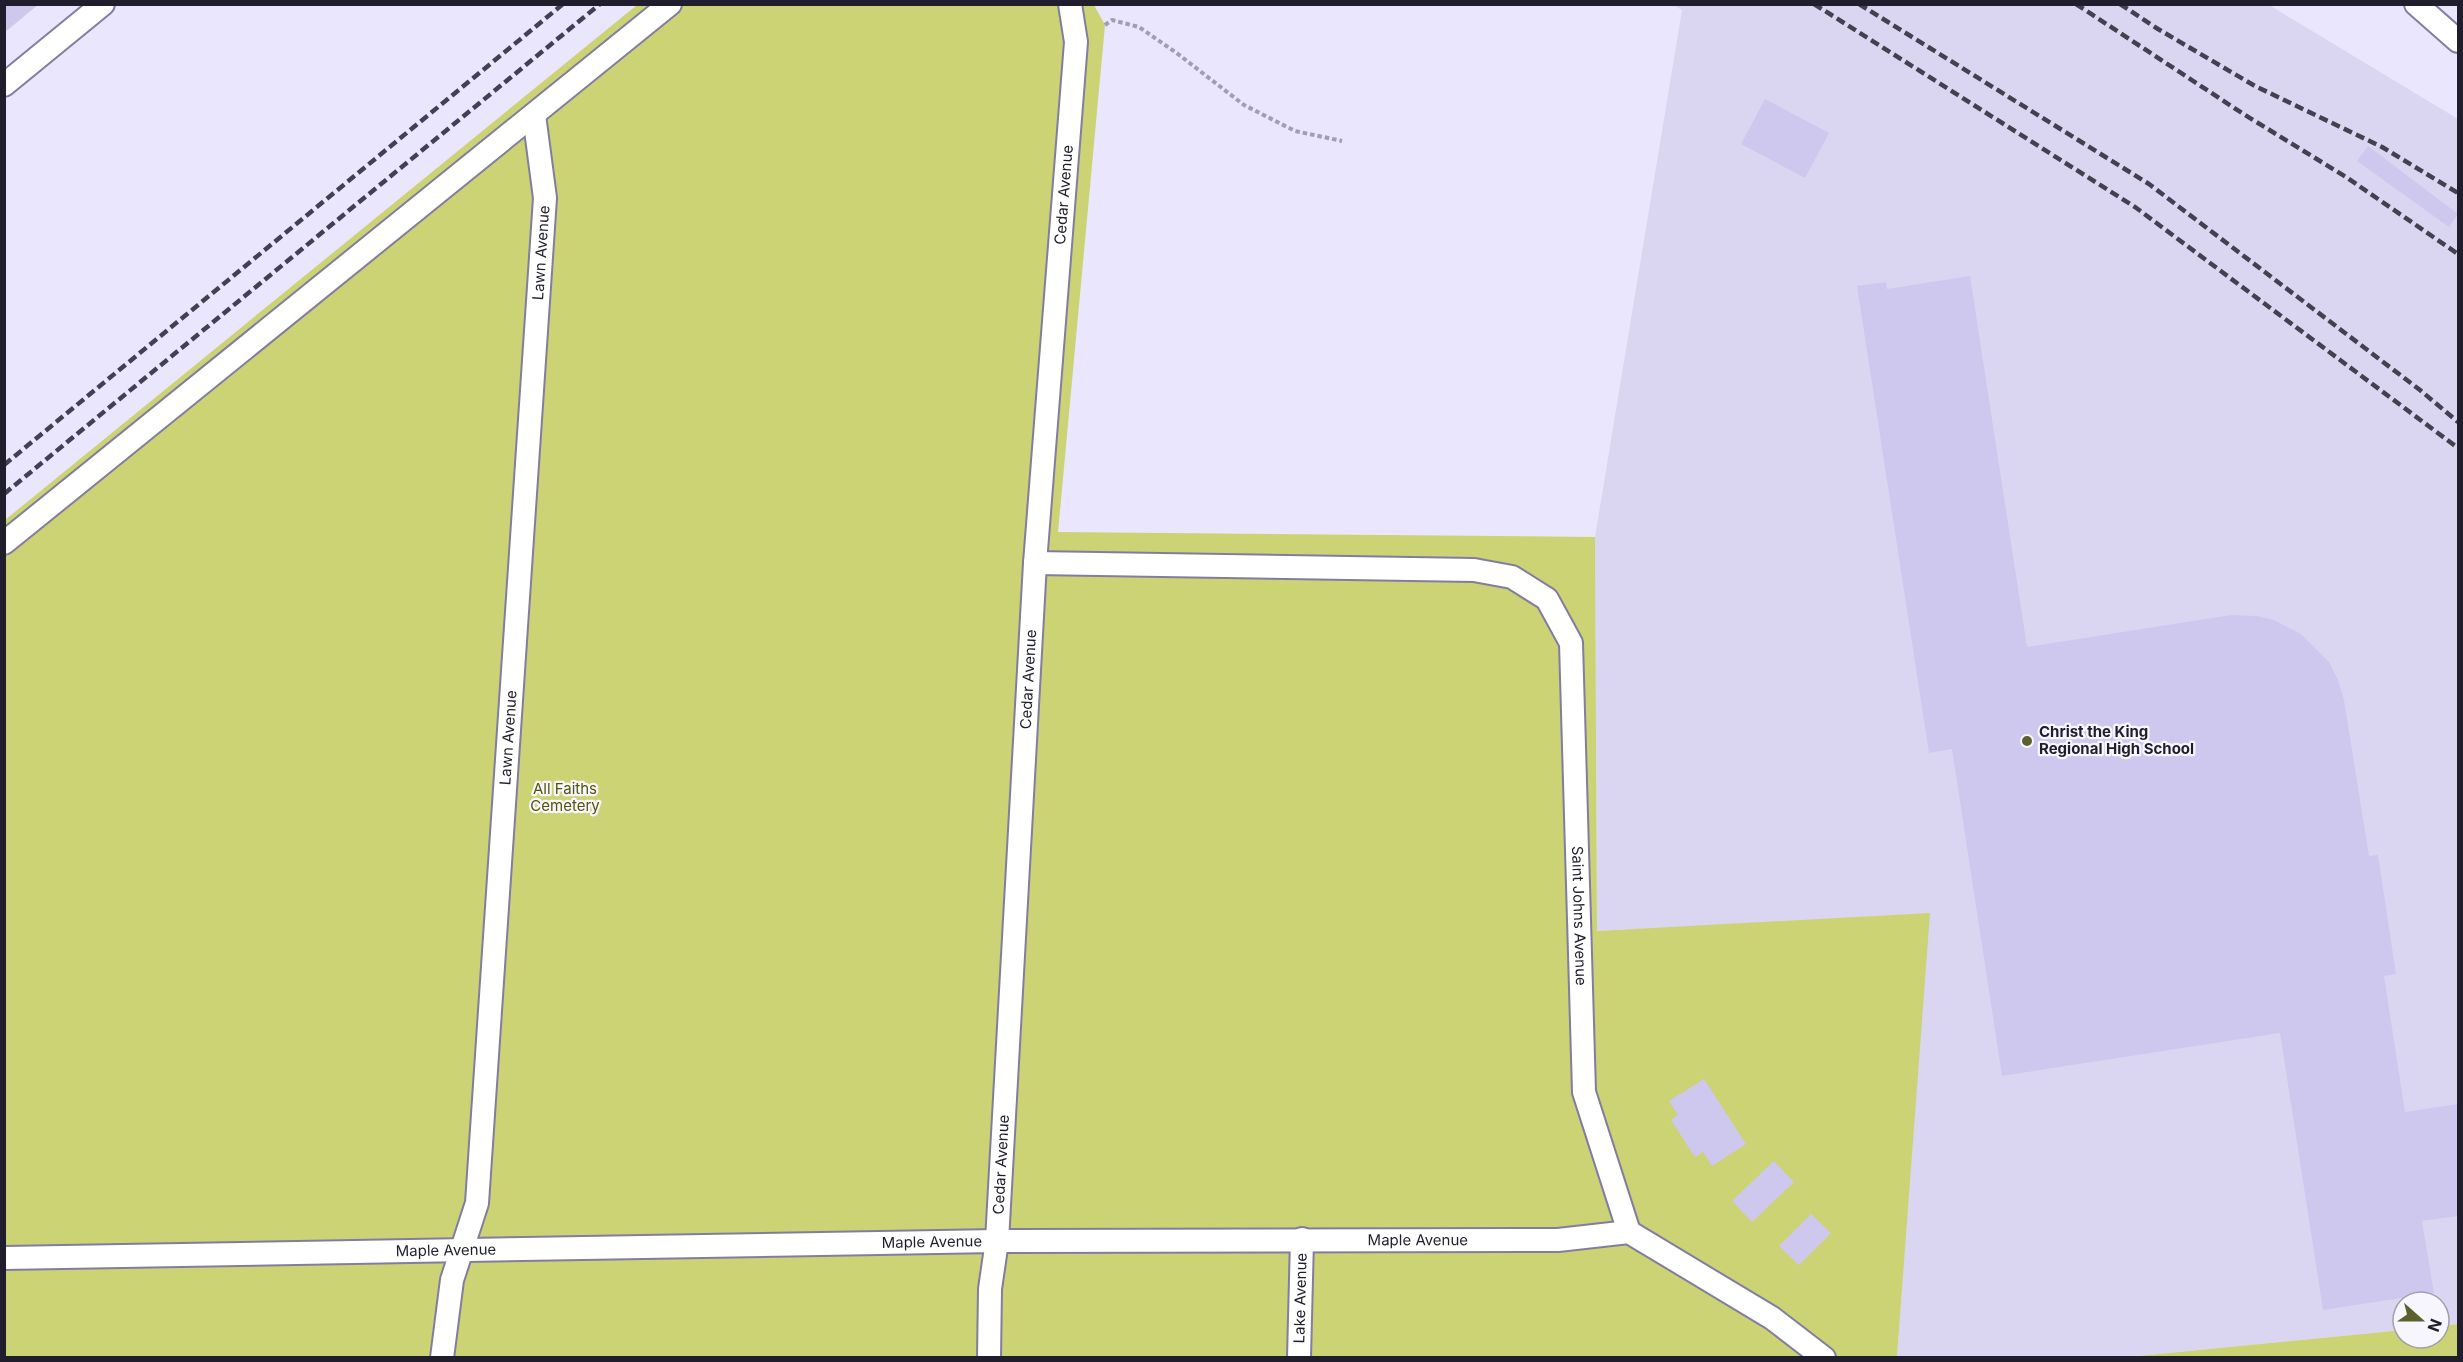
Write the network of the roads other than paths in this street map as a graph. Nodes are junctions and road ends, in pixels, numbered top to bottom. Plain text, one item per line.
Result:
1 (103, 4) edge
2 (670, 4) edge
3 (1070, 4) edge
4 (2416, 4) edge
5 (2458, 41) edge
6 (4, 85) edge
7 (534, 115) junction
8 (4, 543) edge
9 (1035, 563) junction
10 (1629, 1232) junction
11 (1302, 1239) junction
12 (997, 1241) junction
13 (462, 1250) junction
14 (4, 1258) edge
15 (442, 1358) edge
16 (989, 1358) edge
17 (1299, 1358) edge
18 (1824, 1358) edge

1 - 6 lane
2 - 7 lane
3 - 9 lane, Cedar Avenue
4 - 5 lane
7 - 8 lane
7 - 13 lane, Lawn Avenue
9 - 10 lane, Saint Johns Avenue
9 - 12 lane, Cedar Avenue
10 - 11 lane, Maple Avenue
10 - 18 lane
11 - 12 lane, Maple Avenue
11 - 17 lane, Lake Avenue
12 - 13 lane, Maple Avenue
12 - 16 lane, Cedar Avenue
13 - 14 lane, Maple Avenue
13 - 15 lane, Lawn Avenue

